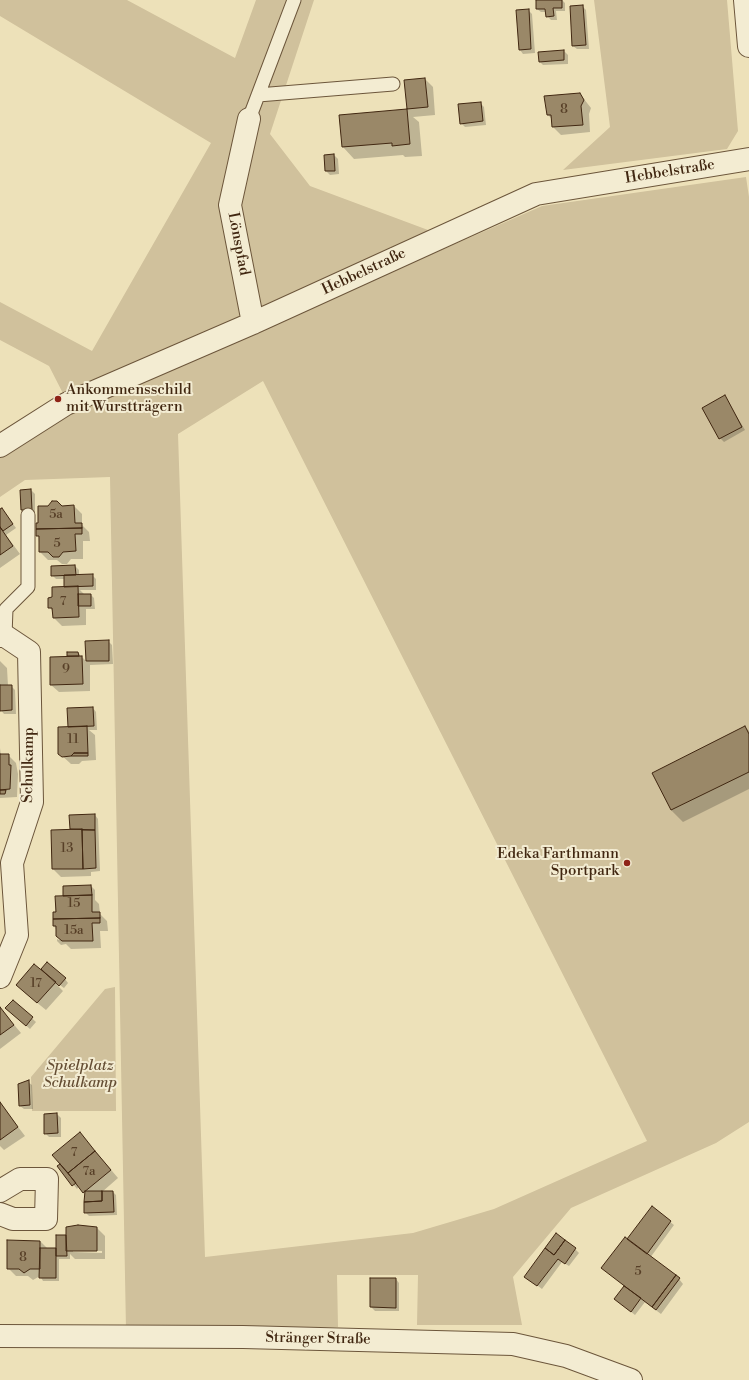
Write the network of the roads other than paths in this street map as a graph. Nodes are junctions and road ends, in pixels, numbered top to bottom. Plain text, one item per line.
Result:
1 (294, 0) edge
2 (745, 0) edge
3 (749, 46) edge
4 (393, 84) dead end
5 (258, 95) junction
6 (249, 119) joint
7 (749, 159) edge
8 (253, 323) junction
9 (0, 446) edge
10 (28, 515) dead end
11 (3, 636) edge
12 (0, 977) edge
13 (0, 1191) edge
14 (0, 1214) edge
15 (0, 1336) edge
16 (631, 1380) edge

1 - 5 lane
2 - 3 street
4 - 5 lane
5 - 6 lane
6 - 8 street, Lönspfad
7 - 8 street, Hebbelstraße
8 - 9 street, Hebbelstraße
10 - 11 lane
11 - 12 street, Schulkamp
13 - 14 street
15 - 16 street, Stränger Straße

